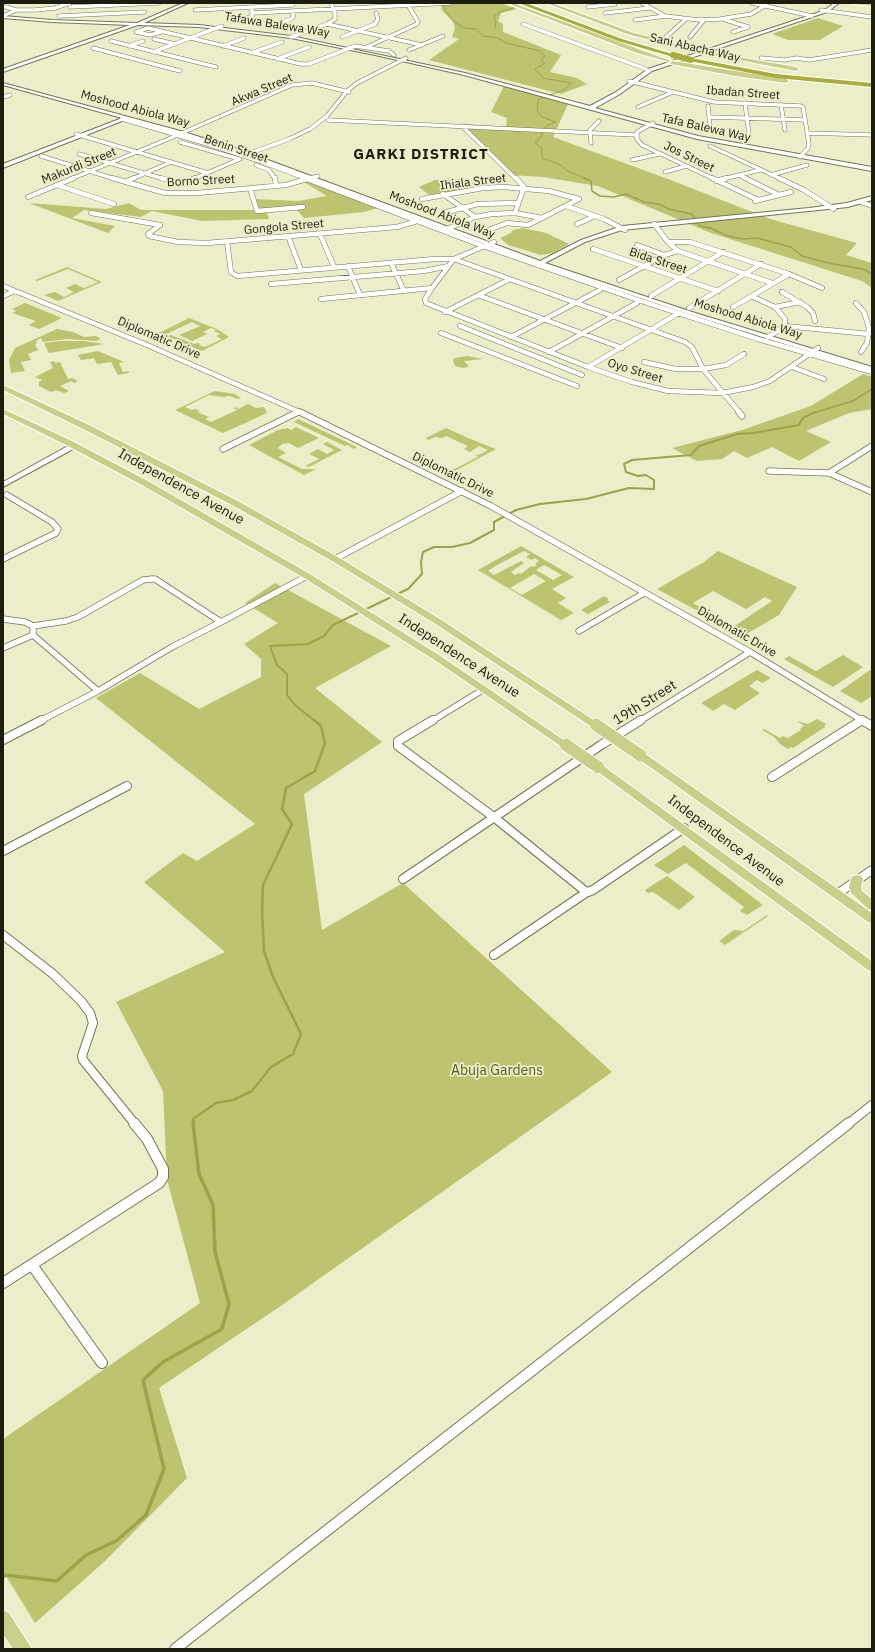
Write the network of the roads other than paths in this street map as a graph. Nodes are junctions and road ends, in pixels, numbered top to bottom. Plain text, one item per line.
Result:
1 (159, 3) edge
2 (179, 3) edge
3 (186, 3) edge
4 (251, 3) edge
5 (331, 3) edge
6 (371, 3) edge
7 (451, 3) edge
8 (508, 3) edge
9 (521, 3) edge
10 (536, 3) edge
11 (548, 3) edge
12 (642, 3) edge
13 (752, 3) edge
14 (830, 3) edge
15 (837, 3) edge
16 (855, 3) edge
17 (106, 4) edge
18 (408, 4) edge
19 (444, 4) edge
20 (614, 4) edge
21 (70, 5) edge
22 (293, 5) dead end
23 (766, 5) junction
24 (872, 5) edge
25 (3, 6) edge
26 (372, 7) junction
27 (588, 7) dead end
28 (252, 8) junction
29 (650, 8) junction
30 (333, 9) junction
31 (16, 10) junction
32 (195, 10) dead end
33 (824, 10) junction
34 (293, 11) junction
35 (625, 11) junction
36 (145, 12) dead end
37 (253, 12) junction
38 (376, 13) dead end
39 (564, 13) junction
40 (606, 13) dead end
41 (106, 14) junction
42 (3, 16) edge
43 (59, 16) dead end
44 (554, 16) junction
45 (665, 16) junction
46 (810, 16) junction
47 (872, 17) edge
48 (686, 19) junction
49 (720, 19) junction
50 (635, 20) dead end
51 (704, 20) junction
52 (240, 21) dead end
53 (596, 21) junction
54 (139, 22) junction
55 (327, 24) junction
56 (523, 24) dead end
57 (571, 26) junction
58 (220, 27) junction
59 (269, 27) dead end
60 (358, 31) junction
61 (162, 32) junction
62 (733, 32) dead end
63 (443, 36) dead end
64 (293, 37) junction
65 (342, 37) dead end
66 (690, 37) dead end
67 (190, 38) junction
68 (244, 38) dead end
69 (390, 38) junction
70 (665, 38) dead end
71 (154, 39) dead end
72 (111, 41) dead end
73 (144, 41) dead end
74 (282, 42) dead end
75 (118, 43) junction
76 (175, 44) junction
77 (112, 45) dead end
78 (422, 45) junction
79 (129, 46) junction
80 (223, 46) junction
81 (309, 46) dead end
82 (349, 47) junction
83 (366, 47) junction
84 (92, 48) dead end
85 (105, 48) dead end
86 (141, 49) junction
87 (99, 50) junction
88 (409, 50) dead end
89 (872, 50) edge
90 (134, 51) dead end
91 (702, 51) junction
92 (153, 52) junction
93 (128, 53) dead end
94 (251, 53) junction
95 (166, 55) junction
96 (394, 55) junction
97 (121, 56) junction
98 (159, 57) dead end
99 (761, 58) dead end
100 (277, 59) junction
101 (407, 59) junction
102 (153, 60) dead end
103 (190, 61) junction
104 (146, 62) junction
105 (671, 62) junction
106 (184, 63) dead end
107 (177, 66) dead end
108 (216, 67) dead end
109 (170, 68) junction
110 (646, 69) junction
111 (796, 69) joint
112 (3, 70) edge
113 (180, 71) dead end
114 (803, 71) dead end
115 (811, 73) dead end
116 (846, 76) dead end
117 (859, 77) dead end
118 (833, 78) junction
119 (3, 81) edge
120 (631, 81) junction
121 (786, 81) junction
122 (872, 81) edge
123 (826, 82) junction
124 (3, 84) edge
125 (872, 85) edge
126 (872, 89) edge
127 (347, 91) junction
128 (352, 92) junction
129 (541, 92) joint
130 (673, 92) junction
131 (10, 95) dead end
132 (3, 97) edge
133 (345, 102) dead end
134 (745, 103) junction
135 (781, 105) junction
136 (708, 106) dead end
137 (591, 107) junction
138 (638, 107) dead end
139 (334, 115) dead end
140 (125, 117) junction
141 (709, 117) junction
142 (747, 118) junction
143 (783, 119) junction
144 (328, 120) junction
145 (805, 120) junction
146 (599, 121) dead end
147 (651, 124) junction
148 (462, 126) junction
149 (710, 126) dead end
150 (785, 130) dead end
151 (590, 132) junction
152 (183, 133) junction
153 (807, 133) junction
154 (78, 135) junction
155 (636, 135) junction
156 (749, 135) dead end
157 (872, 136) edge
158 (180, 142) dead end
159 (591, 143) dead end
160 (710, 146) dead end
161 (137, 153) junction
162 (80, 154) dead end
163 (254, 154) junction
164 (659, 154) junction
165 (41, 156) dead end
166 (801, 156) junction
167 (240, 159) junction
168 (632, 160) dead end
169 (171, 162) junction
170 (3, 163) edge
171 (110, 164) junction
172 (807, 165) dead end
173 (3, 166) edge
174 (686, 166) junction
175 (872, 168) edge
176 (760, 170) junction
177 (91, 172) junction
178 (665, 172) dead end
179 (208, 173) junction
180 (144, 174) junction
181 (739, 175) junction
182 (772, 175) junction
183 (318, 176) junction
184 (310, 179) junction
185 (716, 181) junction
186 (125, 182) junction
187 (57, 185) junction
188 (276, 186) junction
189 (524, 187) junction
190 (250, 188) junction
191 (791, 192) dead end
192 (443, 194) junction
193 (779, 194) junction
194 (28, 197) dead end
195 (422, 198) dead end
196 (869, 202) edge
197 (518, 203) junction
198 (114, 204) dead end
199 (566, 206) junction
200 (303, 207) dead end
201 (462, 207) junction
202 (833, 208) junction
203 (442, 212) dead end
204 (91, 213) dead end
205 (515, 213) junction
206 (595, 216) junction
207 (475, 217) junction
208 (542, 218) junction
209 (419, 220) junction
210 (577, 224) dead end
211 (655, 225) junction
212 (450, 227) junction
213 (624, 229) junction
214 (486, 230) dead end
215 (320, 234) junction
216 (288, 236) junction
217 (227, 242) junction
218 (668, 242) junction
219 (488, 244) junction
220 (637, 245) dead end
221 (592, 249) dead end
222 (678, 251) junction
223 (723, 252) junction
224 (508, 253) junction
225 (664, 254) junction
226 (454, 260) junction
227 (391, 262) junction
228 (545, 262) junction
229 (708, 262) junction
230 (761, 264) junction
231 (348, 266) junction
232 (449, 266) junction
233 (644, 266) junction
234 (334, 267) junction
235 (301, 270) junction
236 (396, 274) junction
237 (746, 274) junction
238 (789, 274) junction
239 (352, 277) junction
240 (680, 278) junction
241 (510, 279) junction
242 (619, 280) dead end
243 (772, 283) junction
244 (271, 284) dead end
245 (3, 286) edge
246 (432, 288) junction
247 (822, 288) dead end
248 (600, 290) dead end
249 (15, 291) junction
250 (404, 291) junction
251 (718, 291) junction
252 (782, 292) dead end
253 (360, 295) junction
254 (478, 295) junction
255 (3, 296) edge
256 (651, 296) junction
257 (751, 296) junction
258 (321, 299) dead end
259 (576, 302) junction
260 (800, 302) junction
261 (637, 303) dead end
262 (856, 303) dead end
263 (733, 307) dead end
264 (775, 307) junction
265 (689, 308) junction
266 (445, 312) junction
267 (679, 313) junction
268 (614, 316) junction
269 (545, 319) junction
270 (815, 322) dead end
271 (460, 326) dead end
272 (785, 326) junction
273 (652, 330) junction
274 (441, 333) dead end
275 (481, 334) junction
276 (582, 334) junction
277 (869, 334) junction
278 (771, 336) junction
279 (476, 337) dead end
280 (512, 337) junction
281 (470, 340) dead end
282 (465, 342) junction
283 (530, 344) junction
284 (622, 348) junction
285 (814, 351) junction
286 (549, 352) junction
287 (861, 352) dead end
288 (514, 354) junction
289 (744, 354) dead end
290 (572, 361) junction
291 (644, 362) dead end
292 (872, 364) edge
293 (562, 367) junction
294 (588, 367) junction
295 (792, 367) junction
296 (703, 369) junction
297 (872, 369) edge
298 (872, 372) edge
299 (548, 375) junction
300 (582, 375) dead end
301 (824, 379) dead end
302 (577, 386) dead end
303 (3, 387) edge
304 (722, 393) junction
305 (3, 411) edge
306 (299, 412) junction
307 (742, 416) dead end
308 (872, 446) edge
309 (69, 449) dead end
310 (223, 449) dead end
311 (769, 471) dead end
312 (829, 472) junction
313 (3, 485) edge
314 (870, 490) edge
315 (462, 491) junction
316 (6, 495) dead end
317 (3, 559) edge
318 (335, 559) junction
319 (307, 576) junction
320 (644, 592) junction
321 (3, 619) edge
322 (221, 622) junction
323 (33, 626) junction
324 (578, 631) dead end
325 (33, 635) junction
326 (3, 648) edge
327 (750, 652) junction
328 (484, 689) junction
329 (98, 691) junction
330 (862, 720) junction
331 (872, 726) edge
332 (3, 740) edge
333 (772, 777) dead end
334 (127, 786) dead end
335 (495, 818) junction
336 (684, 828) junction
337 (3, 850) edge
338 (872, 870) edge
339 (403, 878) dead end
340 (857, 880) junction
341 (587, 892) junction
342 (837, 894) junction
343 (872, 906) edge
344 (872, 919) edge
345 (3, 936) edge
346 (494, 955) dead end
347 (872, 967) edge
348 (872, 1105) edge
349 (32, 1265) junction
350 (3, 1283) edge
351 (102, 1363) dead end
352 (3, 1619) edge
353 (22, 1649) edge
354 (175, 1649) edge

1 - 17 street
2 - 54 main road
3 - 54 main road
4 - 28 street
5 - 30 street
6 - 26 street
7 - 19 street
8 - 57 main road, Sani Abacha Way
9 - 44 highway, Sani Abacha Way
10 - 39 highway, Sani Abacha Way
11 - 53 main road, Sani Abacha Way
12 - 29 street
13 - 23 street
14 - 33 main road
15 - 33 main road
16 - 24 main road
17 - 21 street
17 - 41 street
18 - 19 street
18 - 26 street
18 - 69 street
20 - 27 street
20 - 35 street
21 - 31 street
22 - 28 street
23 - 46 street
23 - 49 street
25 - 31 street
26 - 30 street
28 - 32 street
28 - 37 street
29 - 35 street
29 - 45 street
30 - 34 street
30 - 55 street
31 - 42 street
33 - 46 main road
33 - 47 street
34 - 37 street
34 - 59 street
35 - 40 street
36 - 41 street
37 - 52 street
38 - 60 street
39 - 53 highway
39 - 118 highway, Sani Abacha Way
41 - 43 street
42 - 54 main road, Tafawa Balewa Way
44 - 57 highway
44 - 123 highway, Sani Abacha Way, bridge
45 - 48 street
45 - 50 street
46 - 91 main road
48 - 51 street
48 - 70 street
49 - 51 street
49 - 62 street
51 - 66 street
53 - 91 main road, Sani Abacha Way
54 - 58 main road, Tafawa Balewa Way
54 - 112 main road
55 - 60 street
55 - 64 street
56 - 110 street
57 - 105 main road, Sani Abacha Way
58 - 64 main road, Tafawa Balewa Way
58 - 67 street
60 - 65 street
60 - 69 street
61 - 61 street
61 - 67 street
63 - 78 street
64 - 82 main road, Tafawa Balewa Way
67 - 76 street
67 - 80 street
68 - 80 street
69 - 78 street
69 - 83 street
71 - 76 street
72 - 75 street
73 - 79 street
74 - 94 street
75 - 77 street
75 - 79 street
76 - 92 street
78 - 88 street
79 - 86 street
80 - 94 street
81 - 100 street
82 - 83 street
82 - 96 main road, Tafawa Balewa Way
82 - 100 street
82 - 101 main road, Tafawa Balewa Way
83 - 96 street
84 - 87 street
85 - 87 street
86 - 90 street
86 - 92 street
87 - 97 street
89 - 99 street
91 - 105 main road
91 - 111 main road, Sani Abacha Way
92 - 95 street
93 - 97 street
94 - 100 street
95 - 98 street
95 - 103 street
96 - 101 main road, Tafawa Balewa Way
97 - 104 street
101 - 127 street
101 - 128 street
101 - 129 main road, Tafawa Balewa Way
102 - 104 street
103 - 106 street
103 - 108 street
104 - 109 street
105 - 110 main road
105 - 120 main road
105 - 121 main road, Sani Abacha Way
107 - 109 street
109 - 113 street
110 - 120 main road
111 - 114 highway
115 - 118 highway
116 - 117 highway
118 - 122 highway, Sani Abacha Way
119 - 140 main road, Moshood Abiola Way
120 - 130 street, Ibadan Street
120 - 137 main road
121 - 123 highway
121 - 126 highway
123 - 125 highway, Sani Abacha Way
124 - 140 main road, Moshood Abiola Way
127 - 128 street, Akwa Street
127 - 152 street, Akwa Street
127 - 163 street
128 - 133 street
129 - 137 main road, Tafa Balewa Way
130 - 134 street, Ibadan Street
130 - 138 street
131 - 132 street
134 - 135 street, Ibadan Street
134 - 142 street
135 - 143 street
135 - 145 street, Ibadan Street
136 - 141 street
137 - 147 main road, Tafa Balewa Way
139 - 144 street
140 - 152 main road, Moshood Abiola Way
140 - 154 main road
141 - 142 street
141 - 149 street
142 - 143 street
142 - 156 street
143 - 145 street
143 - 150 street
144 - 148 street
144 - 163 street
145 - 153 street, Ibadan Street
146 - 151 street
147 - 155 street
147 - 166 main road, Tafa Balewa Way
148 - 151 street
148 - 189 street
151 - 155 street
151 - 159 street
152 - 161 street, Akwa Street
152 - 163 main road, Moshood Abiola Way
152 - 184 street
153 - 157 street
153 - 166 street, Ibadan Street
154 - 161 street
154 - 170 main road
154 - 173 main road
155 - 164 street, Jos Street
158 - 167 street, Benin Street
160 - 176 street
161 - 169 street
161 - 171 street, Makurdi Street
162 - 171 street
163 - 183 main road, Moshood Abiola Way
163 - 184 main road, Moshood Abiola Way
164 - 168 street
164 - 174 street, Jos Street
165 - 177 street, Borno Street
166 - 175 main road, Tafa Balewa Way
167 - 179 street
167 - 188 street, Benin Street
169 - 179 street
169 - 180 street
171 - 177 street, Makurdi Street
171 - 180 street
172 - 182 street
174 - 178 street
174 - 185 street, Jos Street
176 - 181 street
176 - 182 street
177 - 186 street, Borno Street
177 - 187 street, Makurdi Street
179 - 180 street
180 - 186 street
181 - 185 street
181 - 193 street
182 - 202 street
183 - 184 street, Borno Street
183 - 212 main road, Moshood Abiola Way
184 - 188 street, Borno Street
184 - 209 main road, Moshood Abiola Way
185 - 193 street, Jos Street
186 - 190 street, Borno Street
187 - 194 street, Makurdi Street
187 - 198 street
188 - 190 street, Borno Street
189 - 192 street, Ihiala Street
189 - 197 street
189 - 199 street, Ihiala Street
190 - 200 street
191 - 193 street
192 - 195 street, Ihiala Street
192 - 201 street
196 - 202 main road
197 - 201 street
197 - 205 street
199 - 206 street
199 - 208 street, Ihiala Street
201 - 203 street
201 - 207 street
202 - 211 main road
204 - 217 street, Gongola Street
205 - 207 street
205 - 208 street
206 - 210 street
206 - 213 street
207 - 212 street
208 - 214 street, Ihiala Street
209 - 212 main road, Moshood Abiola Way
209 - 215 street, Gongola Street
209 - 219 street
211 - 213 main road
211 - 218 street
212 - 219 main road, Moshood Abiola Way
213 - 228 main road
215 - 216 street, Gongola Street
215 - 234 street
216 - 217 street, Gongola Street
216 - 235 street
217 - 235 street
218 - 222 street
218 - 223 street
219 - 224 main road, Moshood Abiola Way
219 - 226 street
219 - 228 main road, Moshood Abiola Way
220 - 225 street
221 - 233 street, Bida Street
222 - 225 street
222 - 229 street
223 - 229 street
223 - 230 street
224 - 228 main road, Moshood Abiola Way
224 - 267 street
225 - 233 street
226 - 227 street
226 - 232 street
226 - 241 street
227 - 231 street
227 - 236 street
228 - 256 main road, Moshood Abiola Way
228 - 278 main road, Moshood Abiola Way
229 - 237 street
229 - 240 street
230 - 237 street
230 - 238 street
231 - 234 street
231 - 239 street
232 - 236 street
232 - 246 street
233 - 240 street, Bida Street
233 - 242 street
234 - 235 street
236 - 239 street
236 - 250 street
237 - 243 street
237 - 251 street
238 - 243 street
238 - 247 street
239 - 244 street
239 - 253 street
240 - 251 street, Bida Street
240 - 256 street
241 - 254 street
241 - 259 street
243 - 257 street
245 - 249 street, Diplomatic Drive
246 - 250 street
246 - 266 street, Oyo Street
248 - 259 street
249 - 255 street
249 - 306 street, Diplomatic Drive
250 - 253 street
251 - 265 street
252 - 260 street
253 - 258 street
254 - 266 street
254 - 269 street
256 - 265 main road, Moshood Abiola Way
257 - 263 street
257 - 264 street
259 - 268 street
259 - 269 street
260 - 264 street
260 - 270 street
261 - 268 street
262 - 277 street
264 - 272 street
265 - 278 main road, Moshood Abiola Way
266 - 280 street, Oyo Street
267 - 273 street
267 - 285 street
268 - 273 street
268 - 276 street
269 - 276 street
269 - 280 street
271 - 275 street
272 - 277 street
272 - 278 street
273 - 284 street
273 - 296 street
274 - 282 street
275 - 279 street
275 - 288 street
276 - 284 street
276 - 286 street
277 - 287 street
278 - 285 main road, Moshood Abiola Way
280 - 283 street, Oyo Street
281 - 282 street
282 - 288 street
283 - 286 street, Oyo Street
283 - 288 street
284 - 294 street
285 - 292 main road, Moshood Abiola Way
285 - 295 street, Oyo Street
285 - 297 main road, Moshood Abiola Way
285 - 298 street
286 - 290 street, Oyo Street
288 - 293 street
288 - 299 street
289 - 296 street
290 - 293 street
290 - 294 street, Oyo Street
291 - 296 street
293 - 299 street
293 - 300 street
294 - 304 street, Oyo Street
295 - 301 street
295 - 304 street, Oyo Street
296 - 304 street
299 - 302 street
303 - 318 main road, Independence Avenue
304 - 307 street
305 - 319 main road, Independence Avenue
306 - 310 street
306 - 315 street, Diplomatic Drive
308 - 312 street
309 - 313 main road
311 - 312 street
312 - 314 street
315 - 318 street
315 - 320 street, Diplomatic Drive
316 - 317 street
318 - 342 main road, Independence Avenue, bridge
319 - 322 street
319 - 328 main road, Independence Avenue
320 - 324 street
320 - 327 street, Diplomatic Drive
321 - 323 street
322 - 323 street
322 - 329 street
323 - 325 street
325 - 326 street
325 - 329 street
327 - 330 street, Diplomatic Drive
327 - 335 street, 19th Street
328 - 335 street
328 - 336 main road, Independence Avenue, bridge
329 - 332 street
330 - 331 street, Diplomatic Drive
330 - 333 street
334 - 337 street
335 - 339 street, 19th Street
335 - 341 street
336 - 341 street
336 - 347 main road, Independence Avenue
338 - 340 street
340 - 342 street
340 - 343 main road
341 - 346 street
342 - 344 main road, Independence Avenue
345 - 349 street
348 - 354 street
349 - 350 street
349 - 351 street
352 - 353 main road

